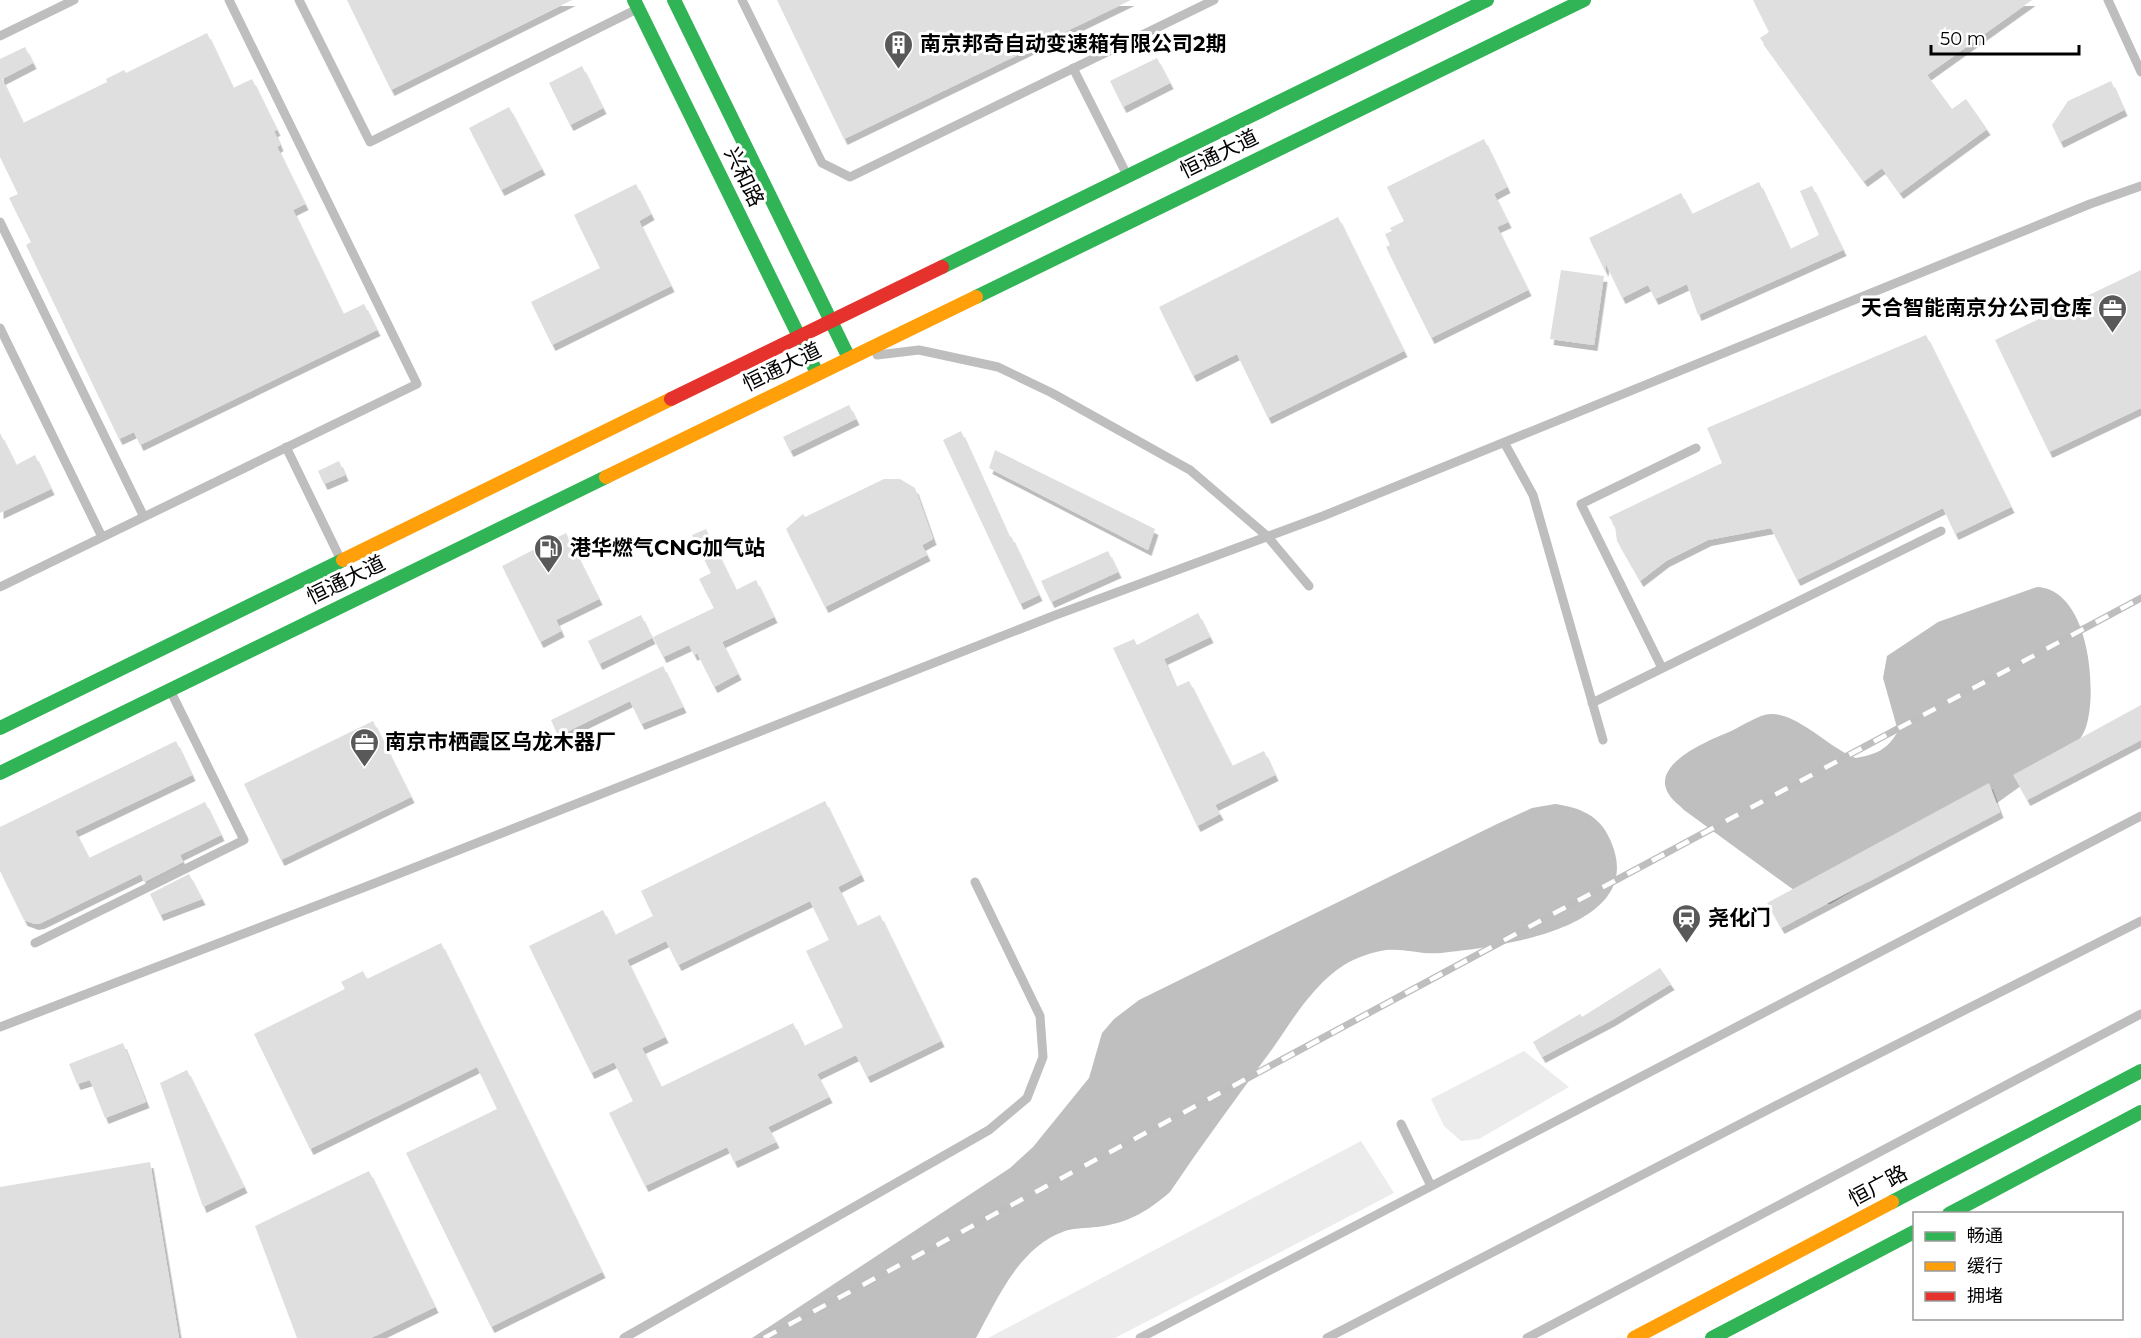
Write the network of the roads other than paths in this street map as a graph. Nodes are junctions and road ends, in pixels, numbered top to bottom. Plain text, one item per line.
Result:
1 (74, 0) edge
2 (229, 0) edge
3 (299, 0) edge
4 (674, 0) edge
5 (742, 0) edge
6 (1214, 0) edge
7 (1487, 0) edge
8 (1584, 0) edge
9 (2108, 0) edge
10 (636, 4) edge
11 (0, 36) edge
12 (1073, 68) junction
13 (2141, 72) edge
14 (1127, 175) junction
15 (2141, 186) edge
16 (0, 222) edge
17 (830, 320) junction
18 (0, 328) edge
19 (799, 335) junction
20 (849, 358) junction
21 (817, 373) junction
22 (1505, 444) junction
23 (286, 447) junction
24 (1696, 448) dead end
25 (144, 517) junction
26 (1941, 531) dead end
27 (1267, 536) junction
28 (102, 537) junction
29 (341, 560) junction
30 (1309, 586) dead end
31 (0, 587) edge
32 (1662, 668) junction
33 (170, 690) junction
34 (1592, 703) junction
35 (0, 728) edge
36 (1603, 740) dead end
37 (0, 773) edge
38 (2141, 816) edge
39 (975, 882) dead end
40 (2141, 921) edge
41 (35, 943) dead end
42 (2141, 1014) edge
43 (0, 1027) edge
44 (2141, 1071) edge
45 (2141, 1112) edge
46 (1401, 1124) dead end
47 (1431, 1186) junction
48 (1953, 1212) edge
49 (1913, 1233) edge
50 (624, 1338) edge
51 (1140, 1338) edge
52 (1327, 1338) edge
53 (1527, 1338) edge
54 (1634, 1338) edge
55 (1712, 1338) edge

1 - 11 lane
2 - 23 lane
3 - 10 lane
4 - 17 main road, 兴和路
5 - 12 lane
6 - 12 lane
7 - 14 main road, 恒通大道
8 - 20 main road, 恒通大道
9 - 13 lane
10 - 19 main road, 兴和路
12 - 14 lane
14 - 17 main road, 恒通大道
15 - 22 lane
16 - 25 lane
17 - 19 main road, 恒通大道
17 - 20 main road, 兴和路
18 - 28 lane
19 - 21 main road, 兴和路
19 - 29 main road, 恒通大道
20 - 21 main road, 恒通大道
20 - 27 lane
21 - 33 main road, 恒通大道
22 - 27 lane
22 - 34 lane
23 - 25 lane
23 - 29 lane
24 - 32 lane
25 - 28 lane
26 - 32 lane
27 - 30 lane
27 - 43 lane
28 - 31 lane
29 - 35 main road, 恒通大道
32 - 34 lane
33 - 37 main road, 恒通大道
33 - 41 lane
34 - 36 lane
38 - 47 lane
39 - 50 lane
40 - 52 lane
42 - 53 lane
44 - 54 main road, 恒广路
45 - 48 main road
46 - 47 lane
47 - 51 lane
49 - 55 main road

